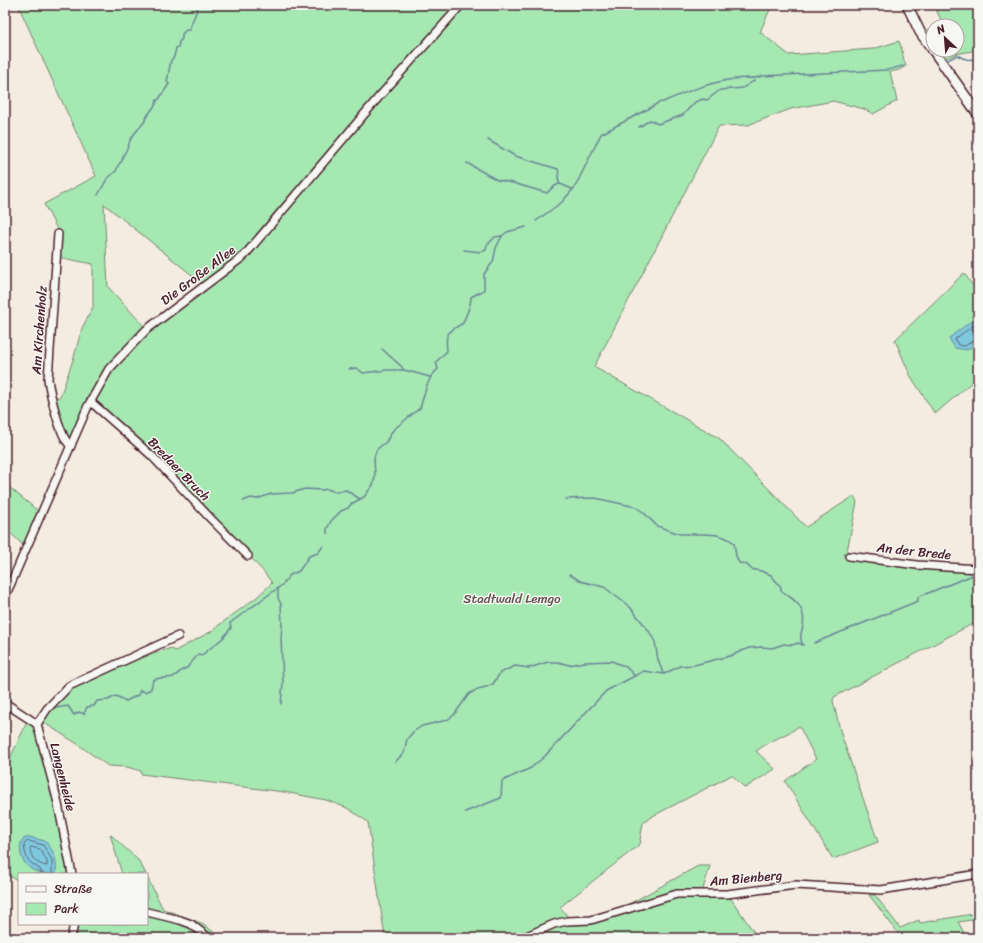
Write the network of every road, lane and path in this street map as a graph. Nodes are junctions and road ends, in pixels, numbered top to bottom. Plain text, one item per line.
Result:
1 (461, 5) edge
2 (907, 5) edge
3 (925, 39) edge
4 (939, 58) edge
5 (978, 114) edge
6 (58, 234) dead end
7 (91, 402) junction
8 (71, 446) junction
9 (248, 556) dead end
10 (849, 556) dead end
11 (978, 568) edge
12 (5, 597) edge
13 (178, 636) dead end
14 (5, 703) edge
15 (37, 724) junction
16 (72, 873) edge
17 (978, 874) edge
18 (148, 912) edge
19 (74, 925) edge
20 (71, 938) edge
21 (209, 938) edge
22 (522, 938) edge

1 - 7 street, Die Große Allee
2 - 3 main road
4 - 5 main road
6 - 8 street, Am Kirchenholz
7 - 8 street, Die Große Allee
7 - 9 street, Bredaer Bruch
8 - 12 street, Die Große Allee
10 - 11 street, An der Brede
13 - 15 street
14 - 15 street
15 - 16 street, Langenheide
17 - 22 street, Am Bienberg
18 - 21 street
19 - 20 street

